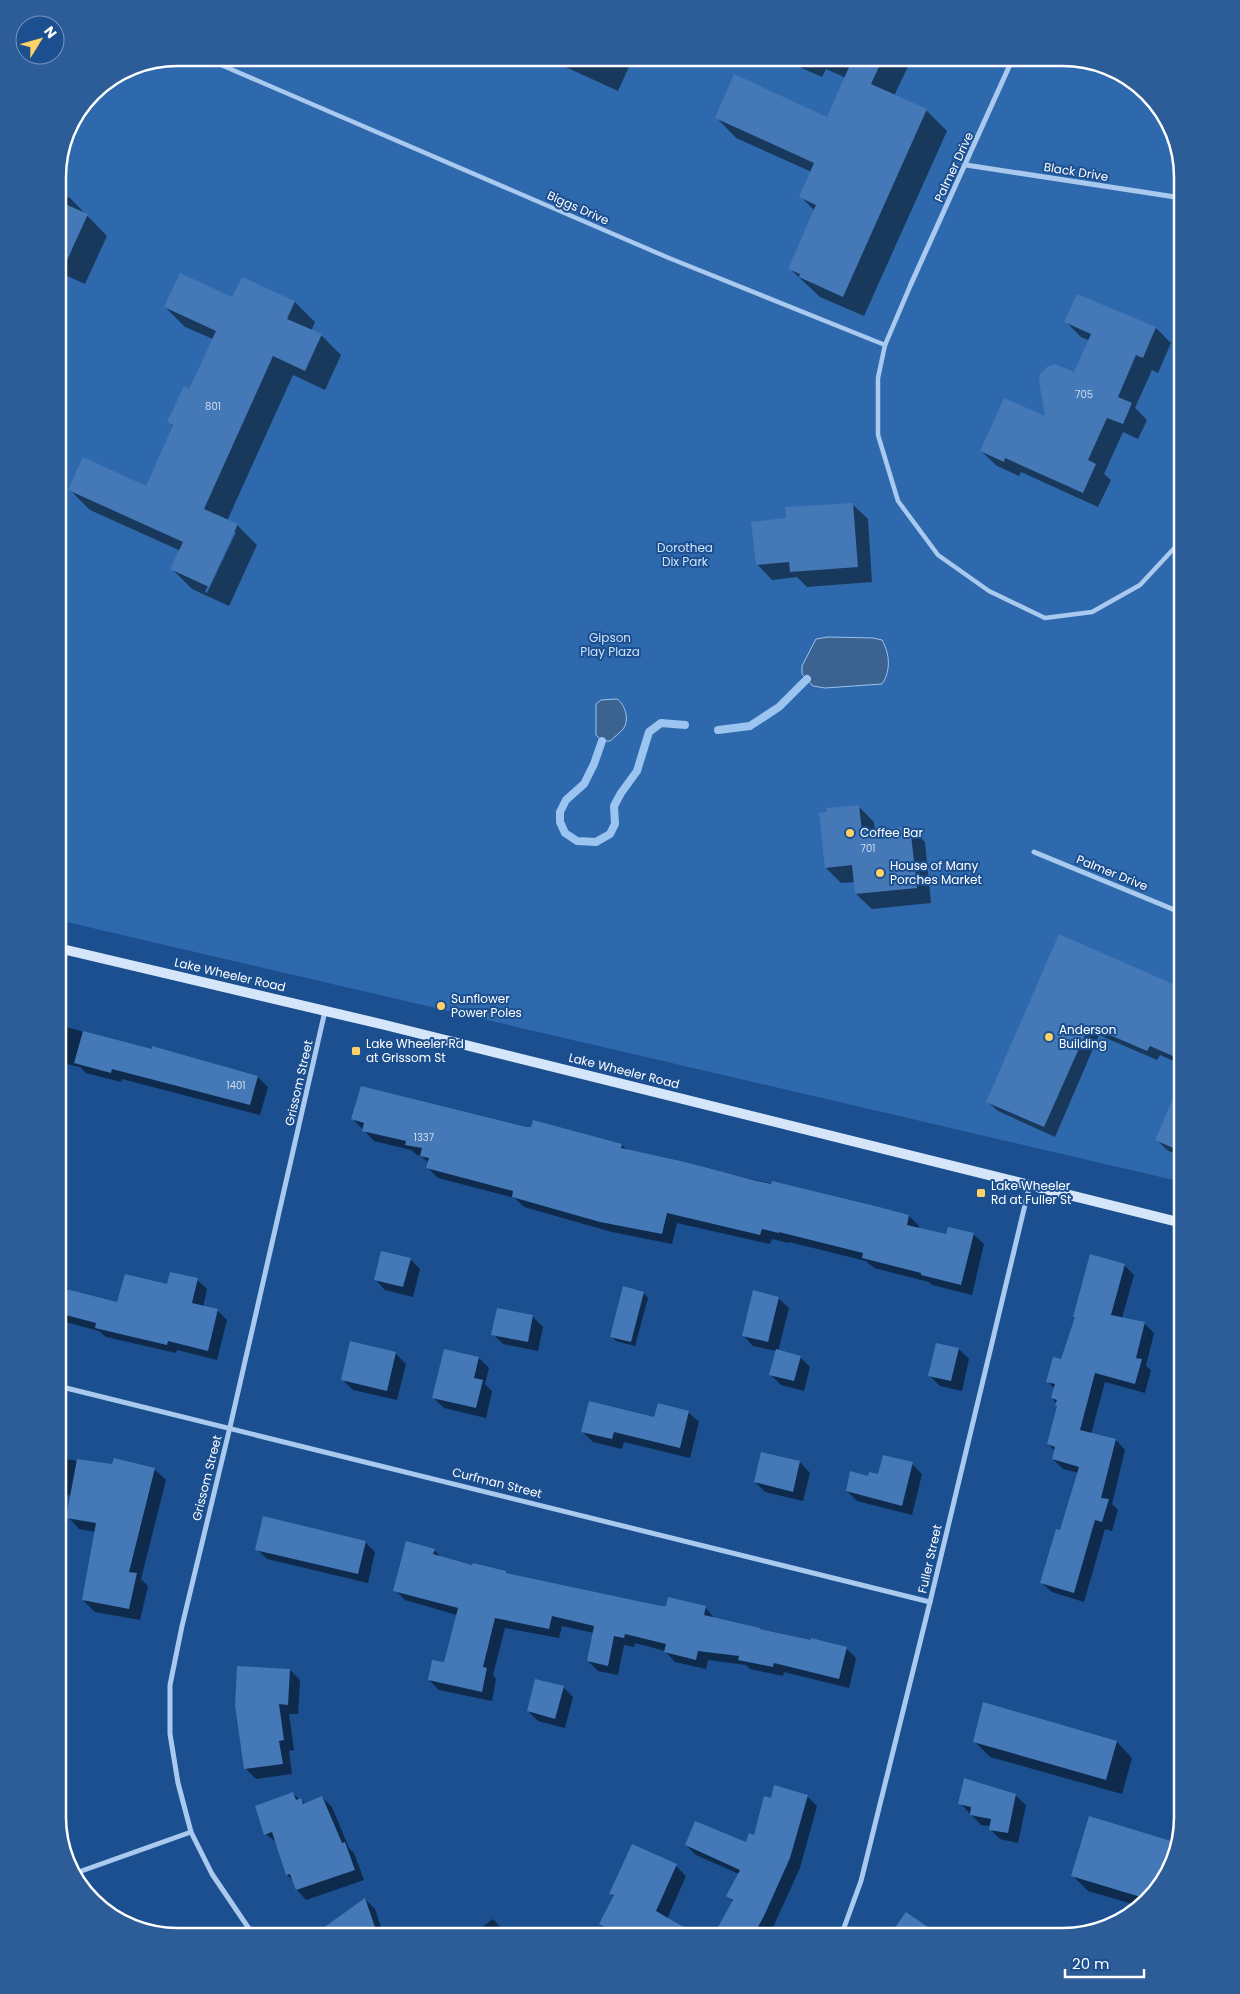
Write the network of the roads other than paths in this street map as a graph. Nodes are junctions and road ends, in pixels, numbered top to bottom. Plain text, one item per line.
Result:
1 (224, 66) edge
2 (1010, 66) edge
3 (966, 165) junction
4 (1174, 197) edge
5 (911, 284) joint
6 (885, 345) junction
7 (1174, 548) edge
8 (1034, 852) dead end
9 (1174, 910) edge
10 (66, 950) edge
11 (326, 1011) junction
12 (1030, 1184) junction
13 (1174, 1221) edge
14 (66, 1388) edge
15 (230, 1427) junction
16 (930, 1602) junction
17 (191, 1832) junction
18 (81, 1871) edge
19 (249, 1928) edge
20 (844, 1928) edge

1 - 6 street, Biggs Drive
2 - 3 street, Palmer Drive
3 - 4 street, Black Drive
3 - 5 street, Palmer Drive
5 - 6 street
6 - 7 street
8 - 9 street, Palmer Drive
10 - 11 main road, Lake Wheeler Road
11 - 12 main road, Lake Wheeler Road
11 - 15 street, Grissom Street
12 - 13 main road, Lake Wheeler Road
12 - 16 street, Fuller Street
14 - 15 street, Curfman Street
15 - 16 street, Curfman Street
15 - 17 street, Grissom Street
16 - 20 street, Fuller Street
17 - 18 street
17 - 19 street, Grissom Street

